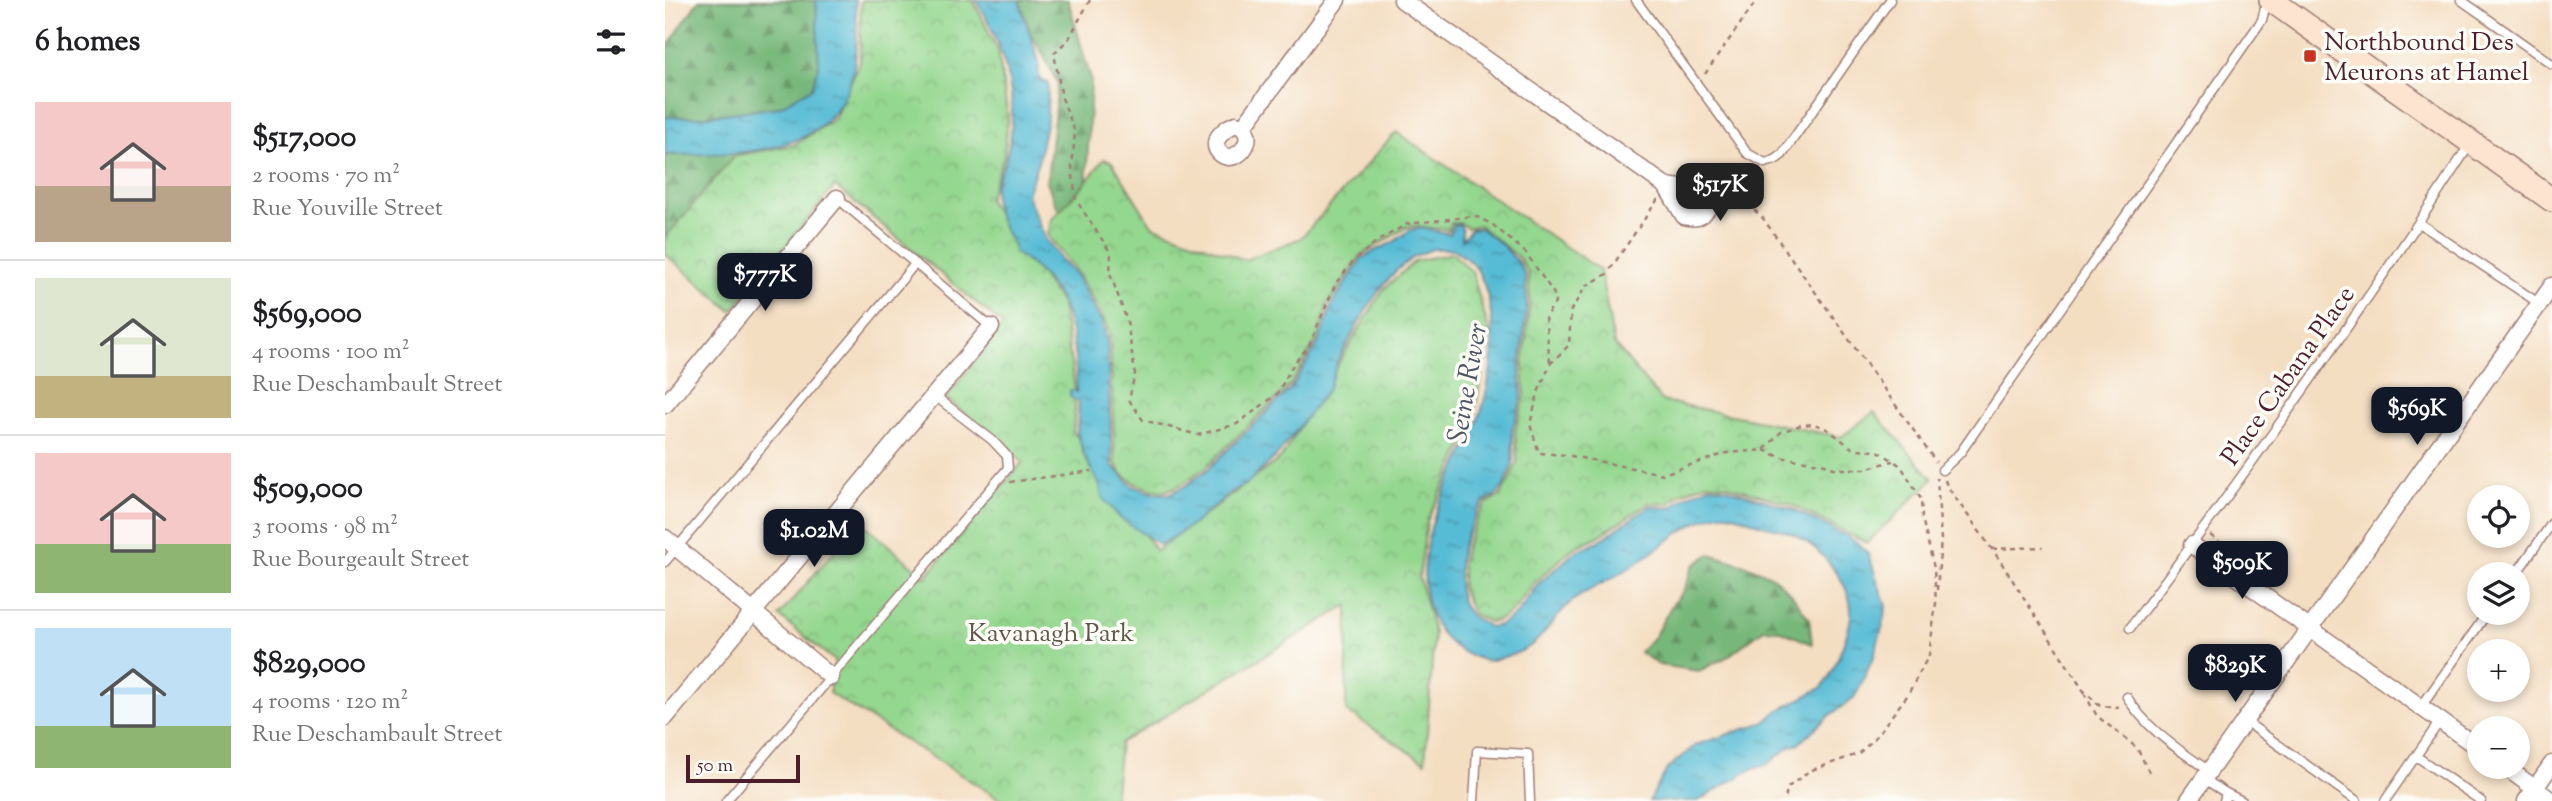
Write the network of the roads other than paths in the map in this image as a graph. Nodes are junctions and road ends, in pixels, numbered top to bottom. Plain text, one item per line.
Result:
1 (1337, 0) edge
2 (1636, 0) edge
3 (1890, 0) edge
4 (2269, 0) edge
5 (2461, 0) edge
6 (1404, 1) edge
7 (2552, 64) edge
8 (1243, 127) dead end
9 (2471, 142) junction
10 (1667, 186) junction
11 (837, 198) joint
12 (2552, 200) edge
13 (2419, 223) junction
14 (915, 264) junction
15 (2552, 286) edge
16 (2540, 304) junction
17 (991, 327) joint
18 (935, 396) junction
19 (665, 405) edge
20 (1942, 470) road end
21 (2552, 523) edge
22 (671, 543) edge
23 (2192, 545) junction
24 (665, 562) edge
25 (2524, 562) edge
26 (753, 613) junction
27 (2480, 625) edge
28 (2130, 628) dead end
29 (2312, 628) junction
30 (831, 677) junction
31 (2127, 697) dead end
32 (2421, 707) junction
33 (665, 718) edge
34 (2245, 721) junction
35 (2440, 721) junction
36 (2467, 740) edge
37 (2416, 756) junction
38 (2552, 764) edge
39 (2207, 775) junction
40 (2516, 779) edge
41 (2531, 795) edge
42 (2225, 797) edge
43 (2389, 800) edge
44 (726, 801) edge
45 (1474, 801) edge
46 (1530, 801) edge
47 (2188, 801) edge
48 (2242, 801) edge
49 (2357, 801) edge
50 (2481, 801) edge
51 (2552, 801) edge

1 - 8 street
2 - 3 lane
4 - 9 street
4 - 20 lane
5 - 7 lane
6 - 10 street
9 - 12 street
9 - 13 lane, Place Cabana Place
10 - 10 street
11 - 14 lane
11 - 19 street
13 - 16 lane
13 - 23 lane, Place Cabana Place
14 - 17 lane
14 - 22 lane
15 - 16 street
16 - 29 street
17 - 18 street
18 - 26 street
18 - 30 lane
21 - 25 lane
22 - 24 lane
22 - 26 street
23 - 28 lane, Place Cabana Place
23 - 29 street
26 - 30 street
26 - 33 street
27 - 32 lane
29 - 32 street
29 - 34 street
30 - 44 lane
31 - 39 lane
32 - 35 street
34 - 39 street
34 - 49 lane
35 - 36 street
35 - 37 lane
37 - 43 lane
37 - 50 lane
38 - 41 street
39 - 42 lane
39 - 47 street
40 - 41 street
41 - 51 street
42 - 48 lane
45 - 46 lane

